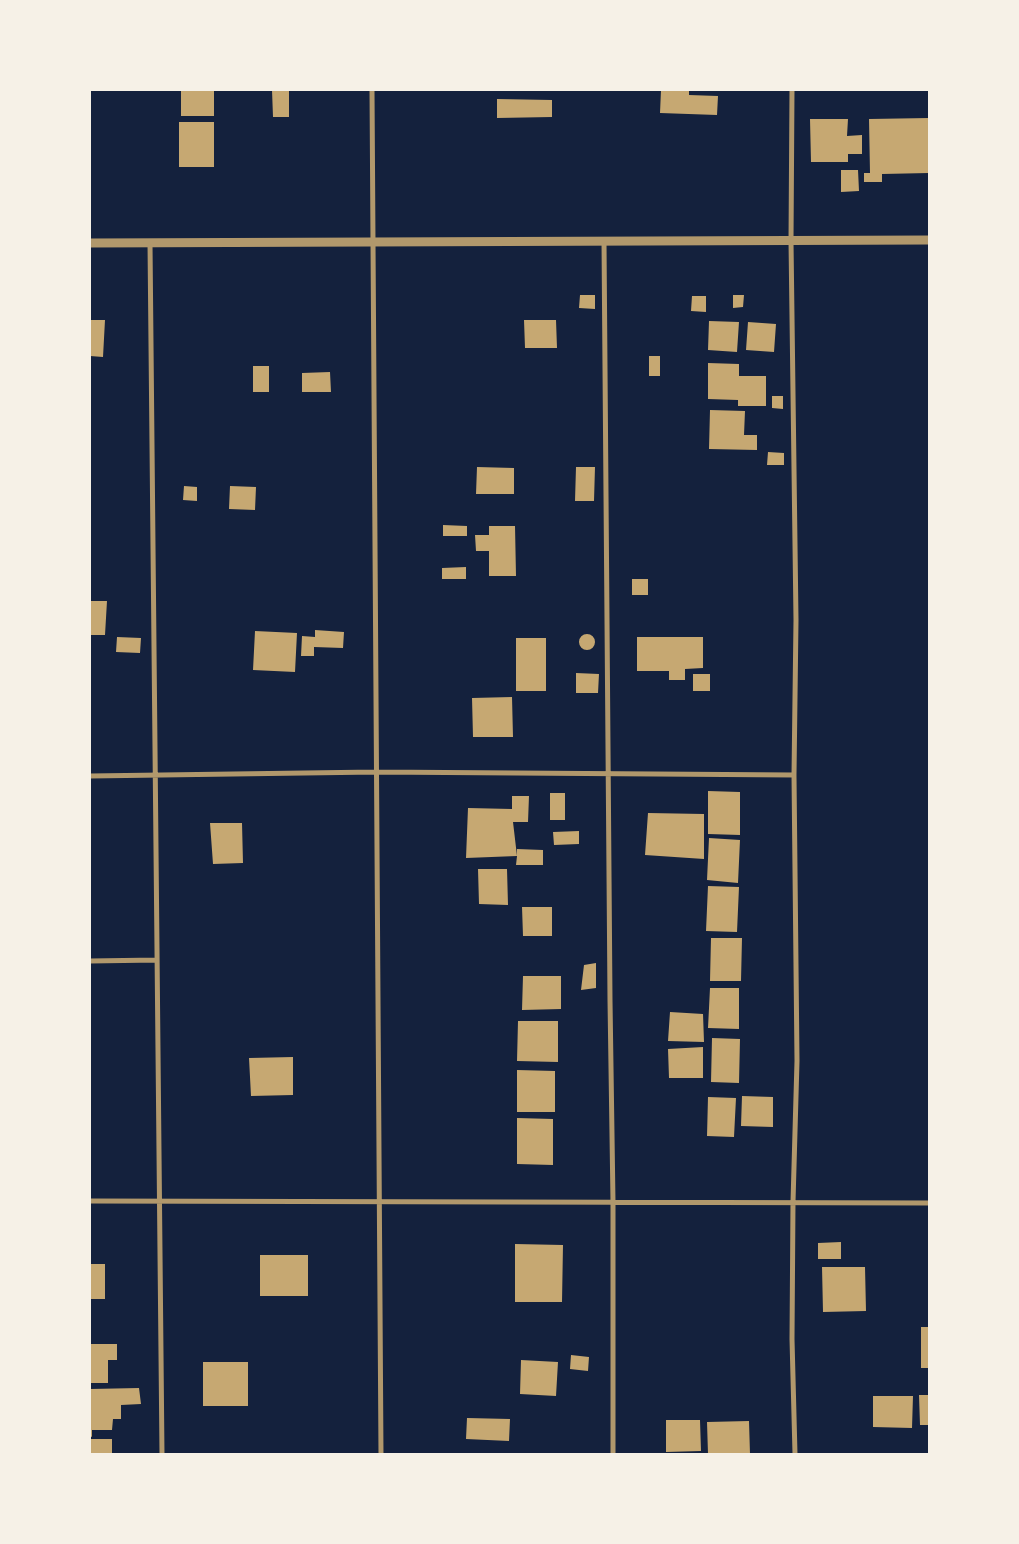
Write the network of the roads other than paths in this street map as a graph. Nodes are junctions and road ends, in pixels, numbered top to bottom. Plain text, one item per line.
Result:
1 (372, 90) edge
2 (792, 90) edge
3 (929, 240) edge
4 (604, 241) junction
5 (791, 241) junction
6 (372, 242) junction
7 (90, 243) edge
8 (150, 243) junction
9 (376, 772) junction
10 (608, 774) junction
11 (155, 775) junction
12 (794, 775) junction
13 (90, 776) edge
14 (157, 960) junction
15 (90, 961) edge
16 (90, 1201) edge
17 (160, 1201) junction
18 (379, 1201) junction
19 (613, 1202) junction
20 (793, 1202) junction
21 (929, 1202) edge
22 (162, 1454) edge
23 (381, 1454) edge
24 (613, 1454) edge
25 (795, 1454) edge

1 - 6 street
2 - 5 street
3 - 5 street
4 - 5 street
4 - 6 street
4 - 10 street
5 - 12 street
6 - 8 street
6 - 9 street
7 - 8 street
8 - 11 street
9 - 10 street
9 - 11 street
9 - 18 street
10 - 12 street
10 - 19 street
11 - 13 street
11 - 14 street
12 - 20 street
14 - 15 street
14 - 17 street
16 - 17 street
17 - 18 street
17 - 22 street
18 - 19 street
18 - 23 street
19 - 20 street
19 - 24 street
20 - 21 street
20 - 25 street

